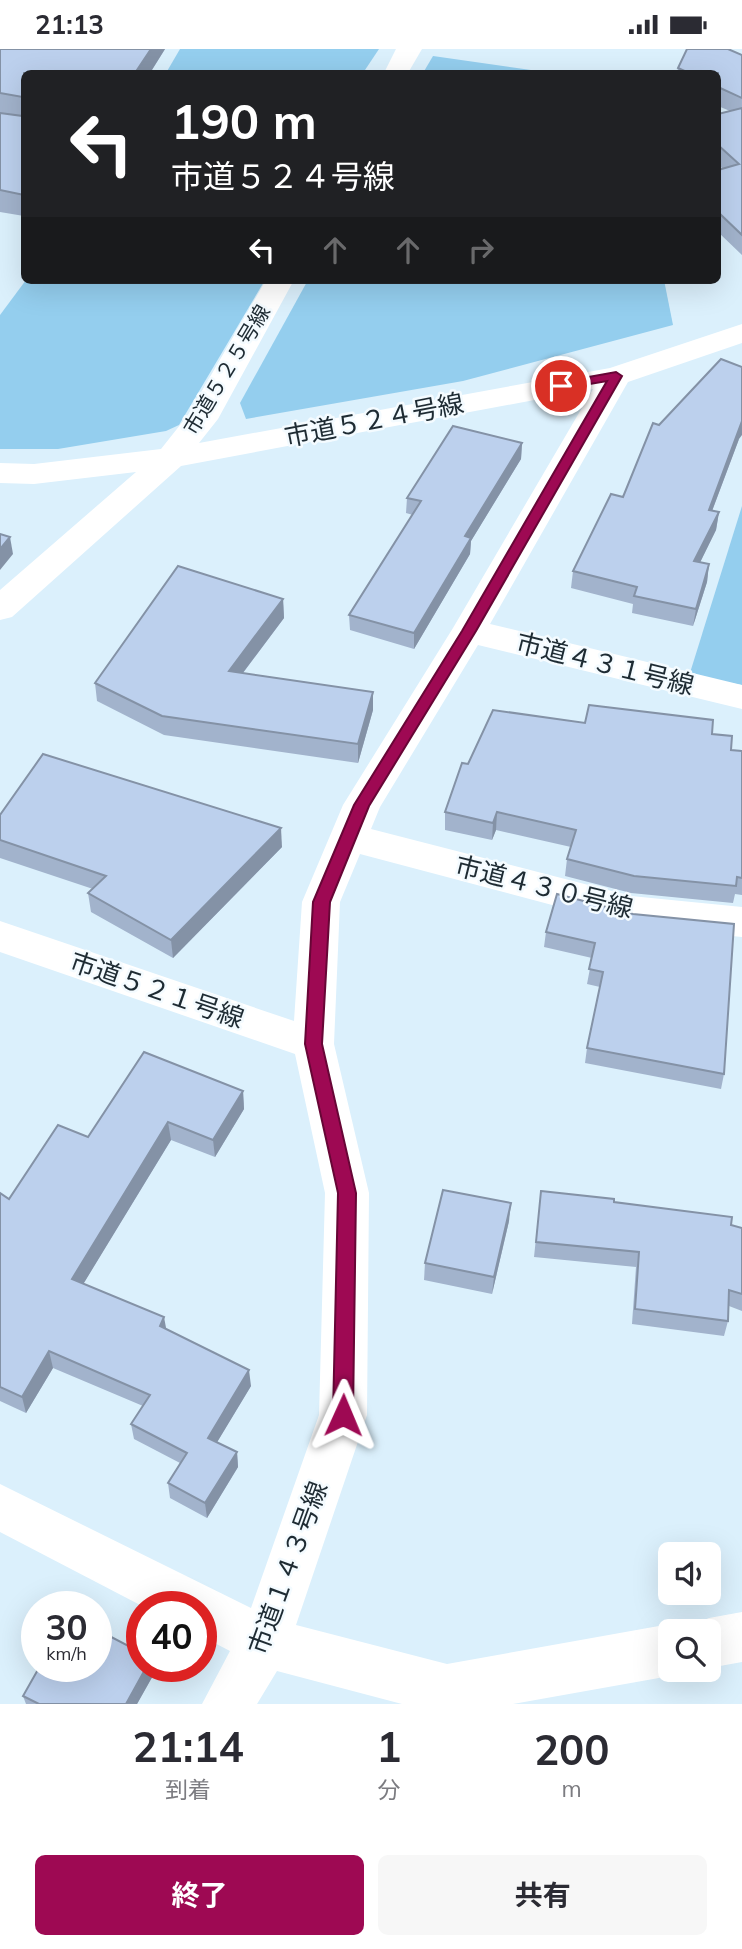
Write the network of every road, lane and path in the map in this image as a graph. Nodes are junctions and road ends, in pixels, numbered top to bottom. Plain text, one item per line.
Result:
1 (409, 49) edge
2 (398, 70) edge
3 (278, 284) edge
4 (742, 333) edge
5 (616, 376) junction
6 (171, 458) junction
7 (0, 473) edge
8 (0, 609) edge
9 (469, 631) junction
10 (742, 697) edge
11 (349, 837) junction
12 (742, 922) edge
13 (0, 936) edge
14 (313, 1044) junction
15 (0, 1507) edge
16 (166, 1591) edge
17 (217, 1617) edge
18 (742, 1637) edge
19 (265, 1641) junction
20 (721, 1641) edge
21 (658, 1652) edge
22 (228, 1704) edge

1 - 2 street
3 - 6 street, 市道５２５号線
4 - 5 street, 市道５２４号線
5 - 6 street, 市道５２４号線
5 - 9 street, 市道１４３号線
6 - 7 street, 市道５２４号線
6 - 8 street, 市道５２５号線
9 - 10 street, 市道４３１号線
9 - 11 street, 市道１４３号線
11 - 12 street, 市道４３０号線
11 - 14 street, 市道１４３号線
13 - 14 street, 市道５２１号線
14 - 19 street, 市道１４３号線
15 - 16 street
17 - 19 street
18 - 20 street
19 - 21 street
19 - 22 street, 市道１４３号線

